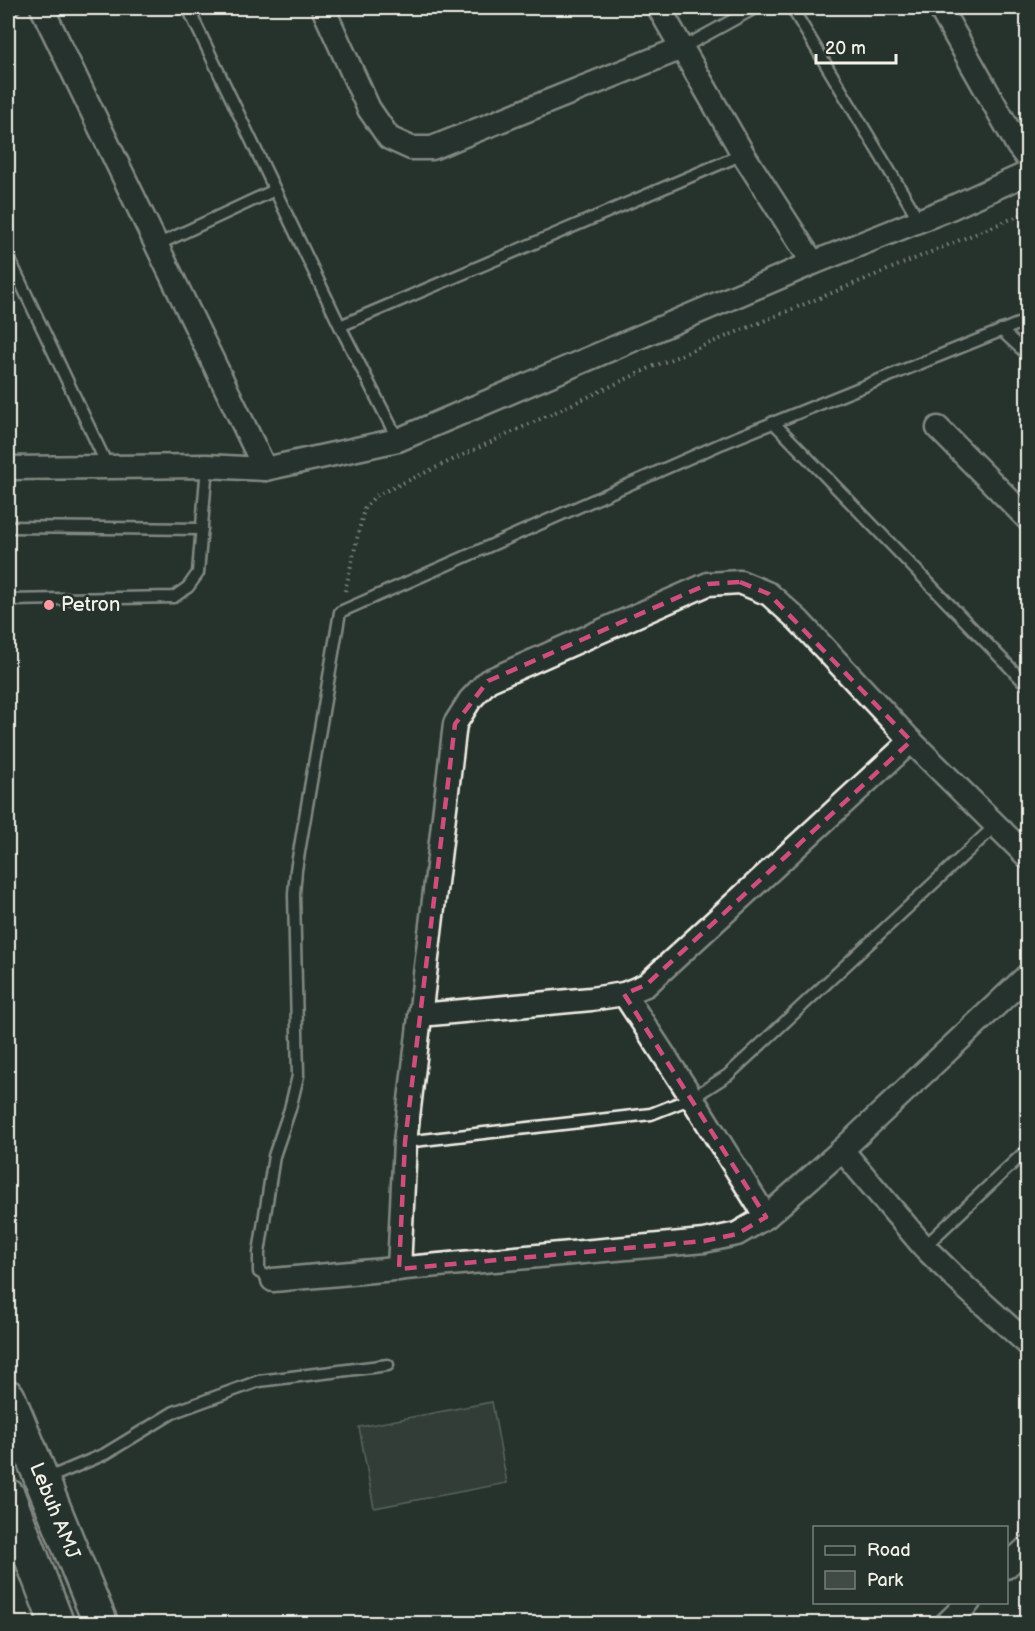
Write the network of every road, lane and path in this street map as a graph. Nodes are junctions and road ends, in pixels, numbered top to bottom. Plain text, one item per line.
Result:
1 (14, 8) edge
2 (42, 8) edge
3 (188, 8) edge
4 (323, 8) edge
5 (659, 8) edge
6 (756, 8) edge
7 (792, 8) edge
8 (940, 8) edge
9 (8, 10) edge
10 (682, 48) junction
11 (743, 154) junction
12 (1028, 159) edge
13 (1028, 173) edge
14 (275, 190) junction
15 (1028, 212) edge
16 (919, 220) junction
17 (157, 245) junction
18 (8, 256) edge
19 (813, 263) junction
20 (1028, 320) edge
21 (340, 326) junction
22 (1001, 330) junction
23 (1028, 355) edge
24 (773, 422) junction
25 (938, 428) dead end
26 (398, 441) junction
27 (207, 466) junction
28 (108, 467) junction
29 (8, 468) edge
30 (265, 469) junction
31 (1028, 519) edge
32 (8, 527) edge
33 (202, 529) junction
34 (8, 600) edge
35 (340, 612) junction
36 (1028, 686) edge
37 (911, 741) junction
38 (996, 825) junction
39 (1028, 857) edge
40 (1028, 975) edge
41 (624, 994) junction
42 (420, 1015) junction
43 (692, 1098) junction
44 (405, 1142) junction
45 (1028, 1149) edge
46 (842, 1150) junction
47 (765, 1217) junction
48 (924, 1247) junction
49 (399, 1269) junction
50 (273, 1280) joint
51 (1028, 1344) edge
52 (388, 1365) dead end
53 (8, 1397) edge
54 (42, 1480) junction
55 (8, 1496) edge
56 (1028, 1547) edge
57 (1008, 1565) edge
58 (967, 1604) edge
59 (57, 1623) edge
60 (101, 1623) edge
61 (946, 1623) edge

1 - 9 lane
2 - 17 street
3 - 14 lane
4 - 10 street
5 - 10 street
6 - 10 lane
7 - 16 lane
8 - 12 street
10 - 11 street
11 - 19 street
11 - 21 lane
13 - 16 street
14 - 17 lane
14 - 21 lane
15 - 35 path
16 - 19 street
17 - 30 street
18 - 28 lane
19 - 26 street
20 - 22 lane
21 - 26 lane
22 - 23 lane
22 - 24 lane
24 - 35 lane
24 - 36 lane
25 - 31 street
26 - 30 street
27 - 28 street
27 - 30 street
27 - 33 lane
28 - 29 street
32 - 33 lane
33 - 34 lane
35 - 50 lane
37 - 38 street
37 - 41 street
37 - 42 street
38 - 39 street
38 - 43 lane
40 - 46 street
41 - 42 street
41 - 43 street
42 - 44 street
43 - 44 lane
43 - 47 street
44 - 49 street
45 - 48 lane
46 - 47 street
46 - 48 street
47 - 49 street
48 - 51 street
49 - 50 street
52 - 54 lane
53 - 54 highway, Lebuh AMJ
54 - 60 highway, Lebuh AMJ
55 - 59 highway, Lebuh AMJ
56 - 57 street
58 - 61 street

